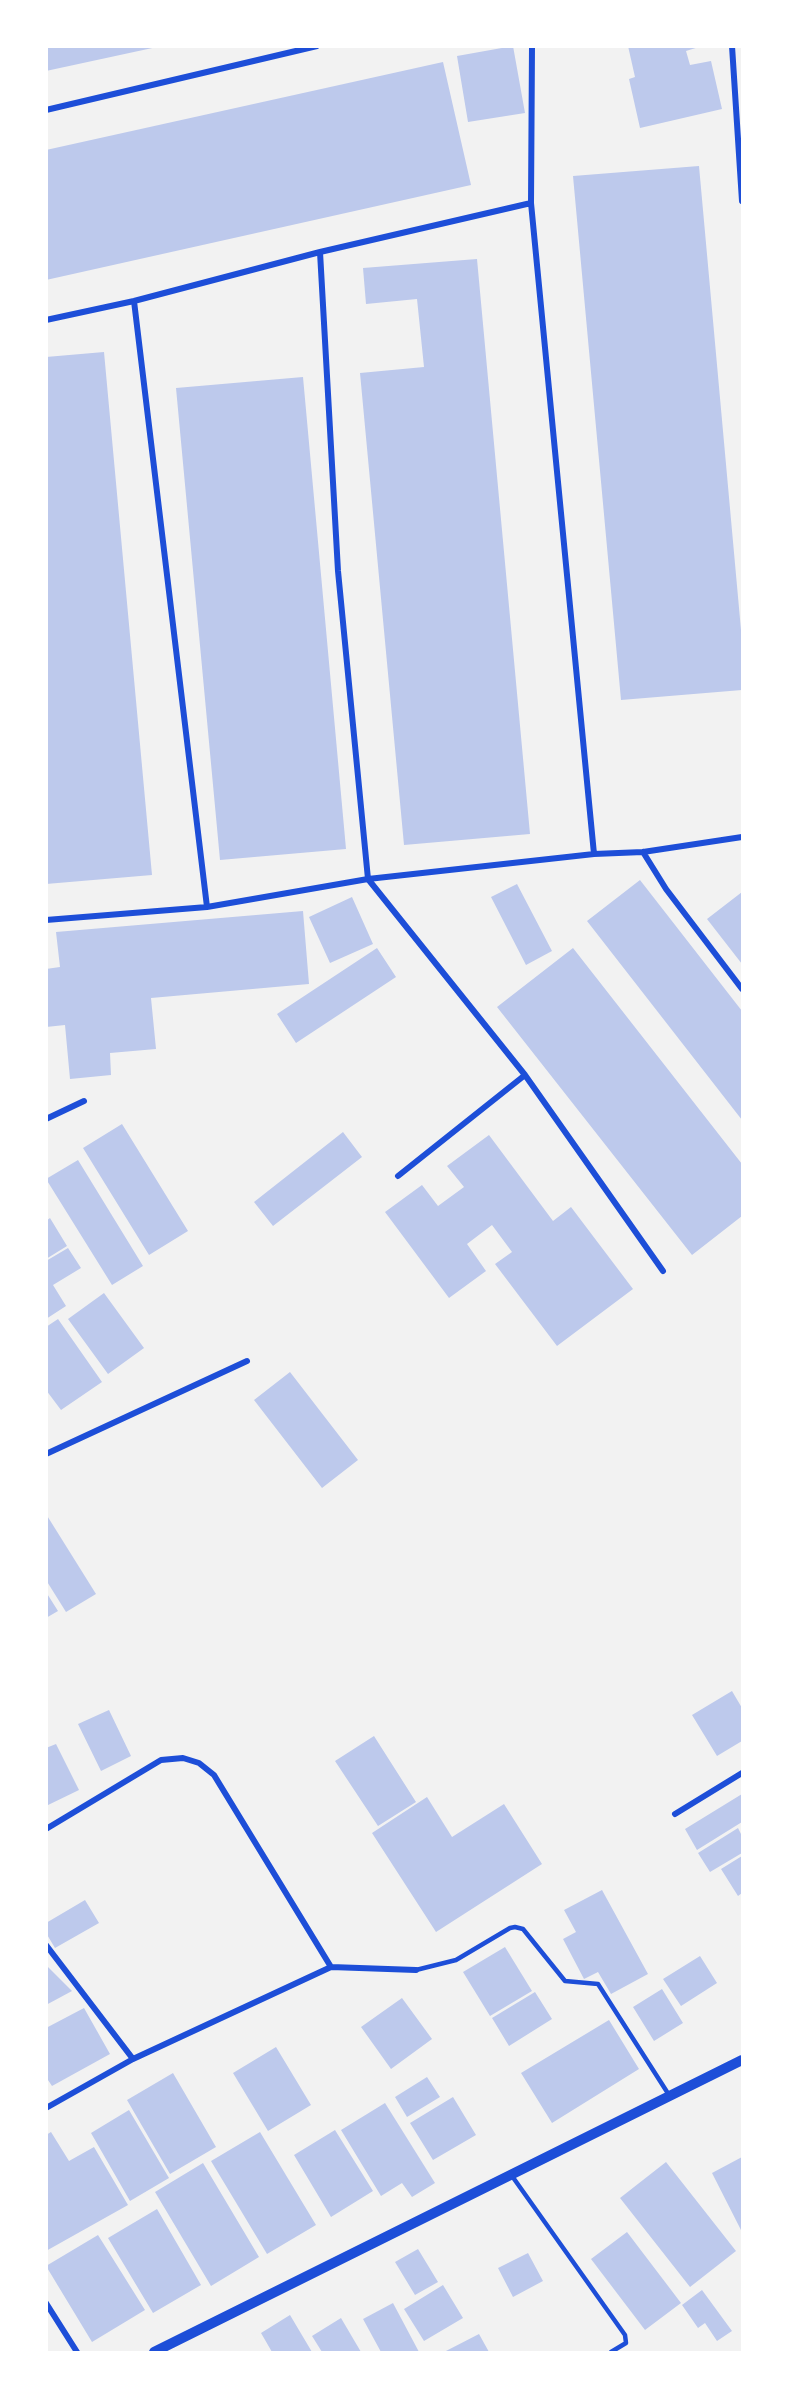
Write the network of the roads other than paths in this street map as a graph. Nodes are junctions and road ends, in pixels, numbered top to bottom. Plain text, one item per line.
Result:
1 (317, 46) edge
2 (532, 46) edge
3 (732, 46) edge
4 (46, 110) edge
5 (742, 201) edge
6 (531, 203) junction
7 (320, 252) junction
8 (134, 301) junction
9 (46, 320) edge
10 (742, 837) edge
11 (644, 852) junction
12 (594, 854) junction
13 (368, 879) junction
14 (207, 907) junction
15 (46, 920) edge
16 (742, 989) edge
17 (525, 1075) junction
18 (84, 1101) dead end
19 (46, 1119) edge
20 (398, 1176) dead end
21 (663, 1271) dead end
22 (247, 1360) dead end
23 (46, 1454) edge
24 (742, 1773) edge
25 (675, 1814) dead end
26 (46, 1829) edge
27 (46, 1945) edge
28 (331, 1967) junction
29 (416, 1971) joint
30 (133, 2059) junction
31 (742, 2060) edge
32 (669, 2095) junction
33 (46, 2108) edge
34 (512, 2176) junction
35 (46, 2303) edge
36 (77, 2352) edge
37 (154, 2352) edge
38 (611, 2352) edge

1 - 4 street
2 - 6 street
3 - 5 street
6 - 7 street
6 - 12 street
7 - 8 street
7 - 13 street
8 - 9 street
8 - 14 street
10 - 11 street
11 - 12 street
11 - 16 street
12 - 13 street
13 - 14 street
13 - 17 street
14 - 15 street
17 - 20 street
17 - 21 street
18 - 19 street
22 - 23 street
24 - 25 street
26 - 28 street
27 - 30 street
28 - 29 street
28 - 30 street
29 - 32 lane
30 - 33 street
31 - 32 street
32 - 34 street
34 - 37 street
34 - 38 lane
35 - 36 street

